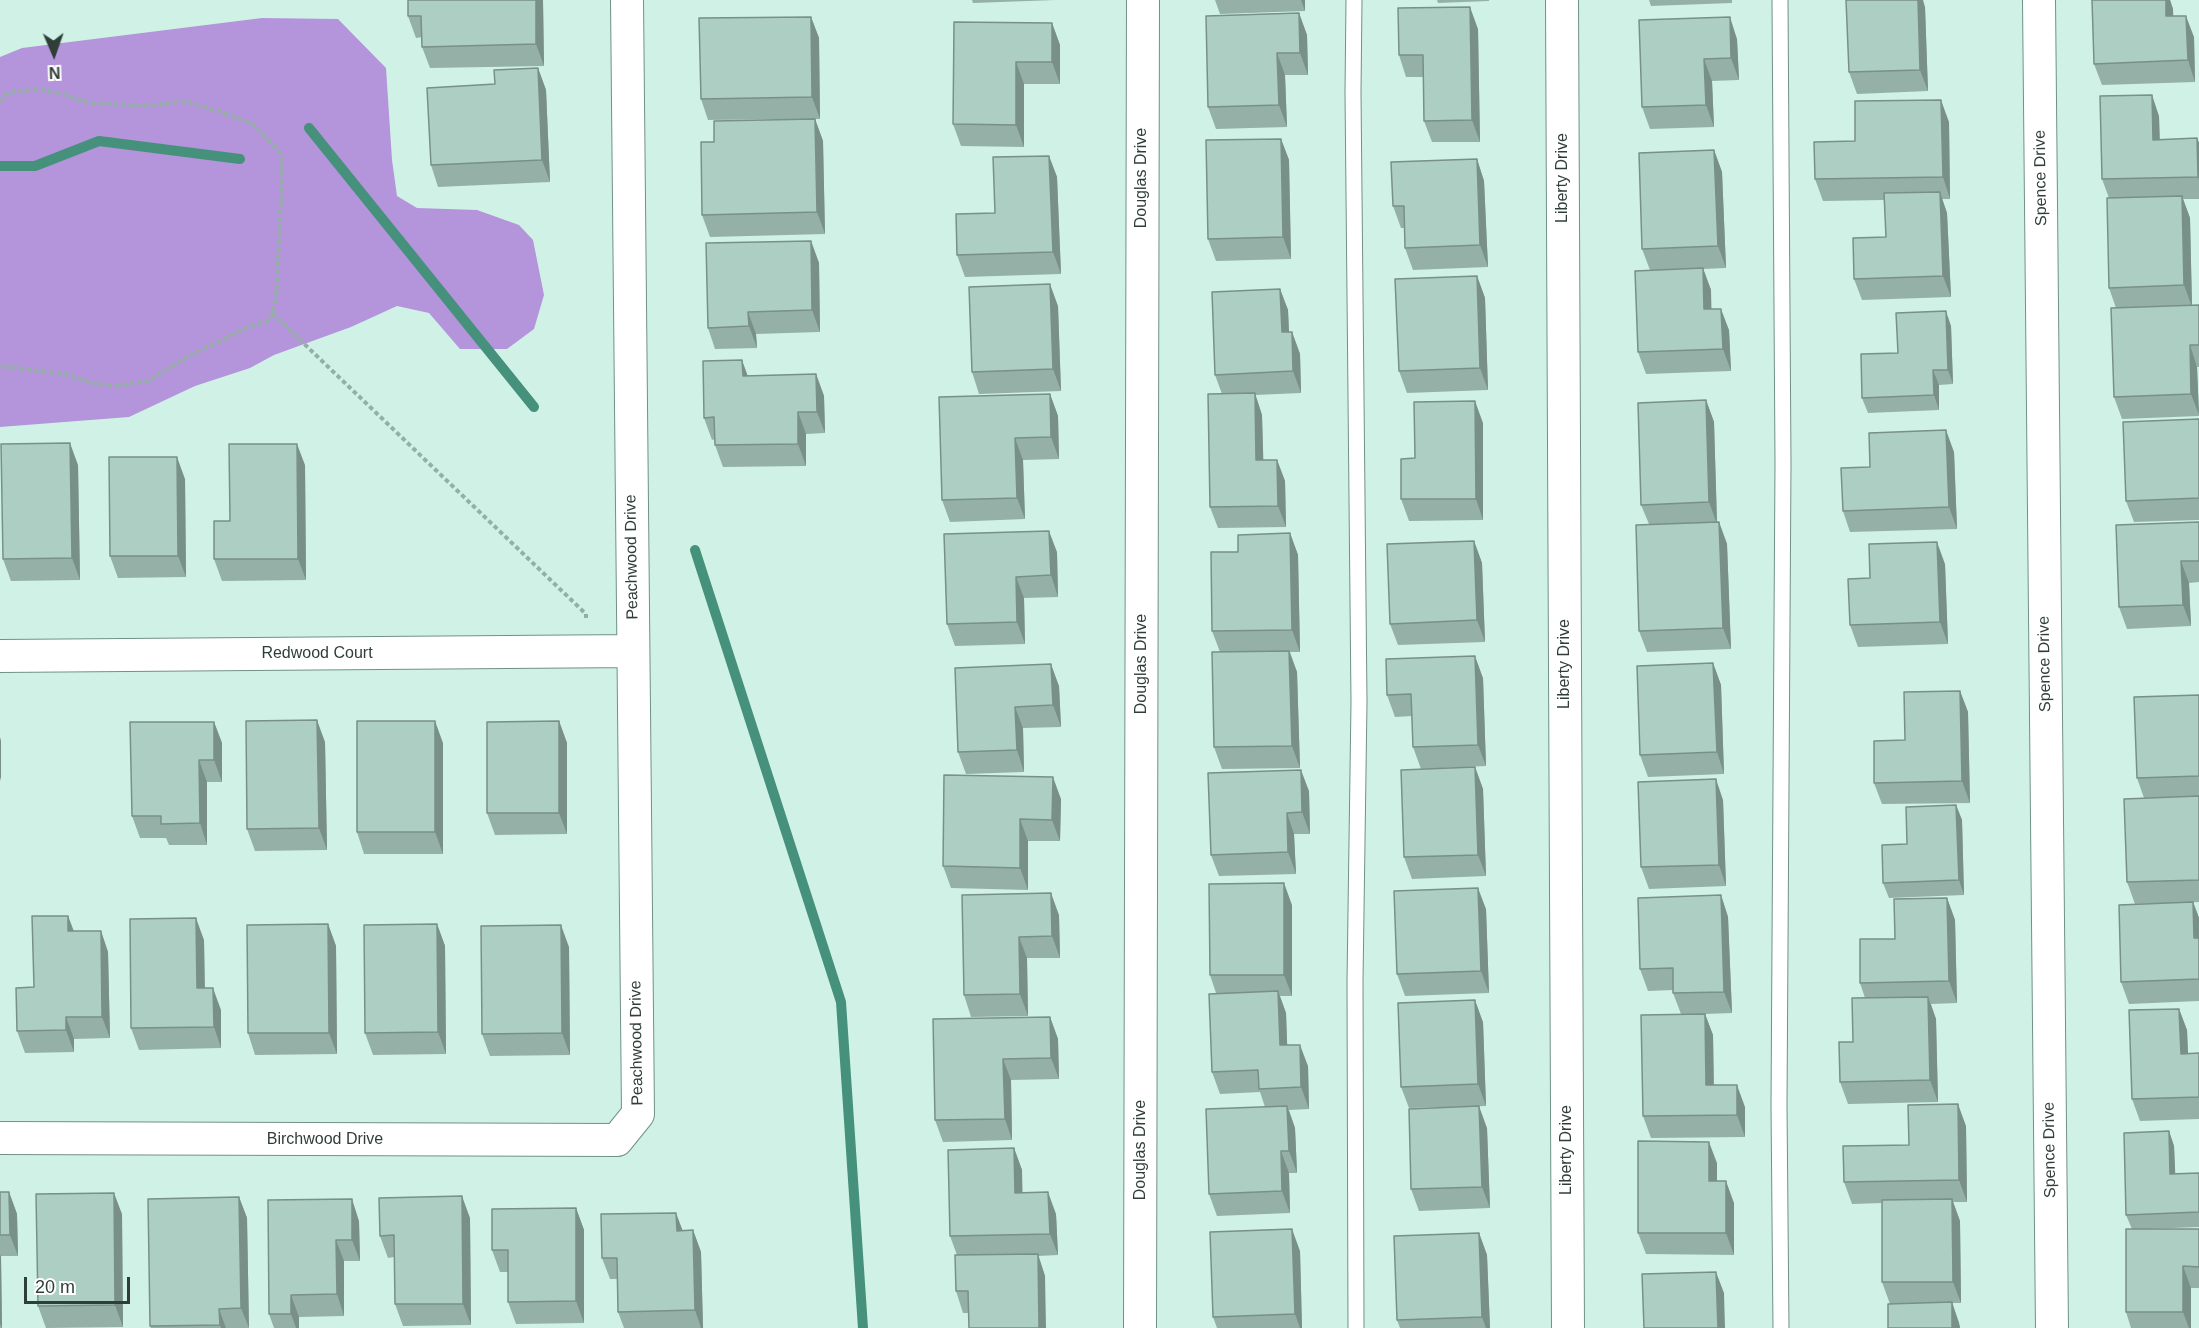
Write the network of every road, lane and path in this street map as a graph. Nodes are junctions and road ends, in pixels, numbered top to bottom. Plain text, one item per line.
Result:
1 (627, 0) edge
2 (1143, 0) edge
3 (1354, 0) edge
4 (1562, 0) edge
5 (1780, 0) edge
6 (2039, 0) edge
7 (0, 102) edge
8 (272, 313) junction
9 (0, 366) edge
10 (633, 651) junction
11 (589, 652) junction
12 (0, 656) edge
13 (639, 1114) joint
14 (0, 1138) edge
15 (1140, 1328) edge
16 (1356, 1328) edge
17 (1568, 1328) edge
18 (1780, 1328) edge
19 (2052, 1328) edge

1 - 10 street, Peachwood Drive
2 - 15 street, Douglas Drive
3 - 16 lane
4 - 17 street, Liberty Drive
5 - 18 lane
6 - 19 street, Spence Drive
7 - 8 path
8 - 9 path
8 - 11 path
10 - 11 street, Redwood Court
10 - 13 street, Peachwood Drive
11 - 12 street, Redwood Court
13 - 14 street, Birchwood Drive

